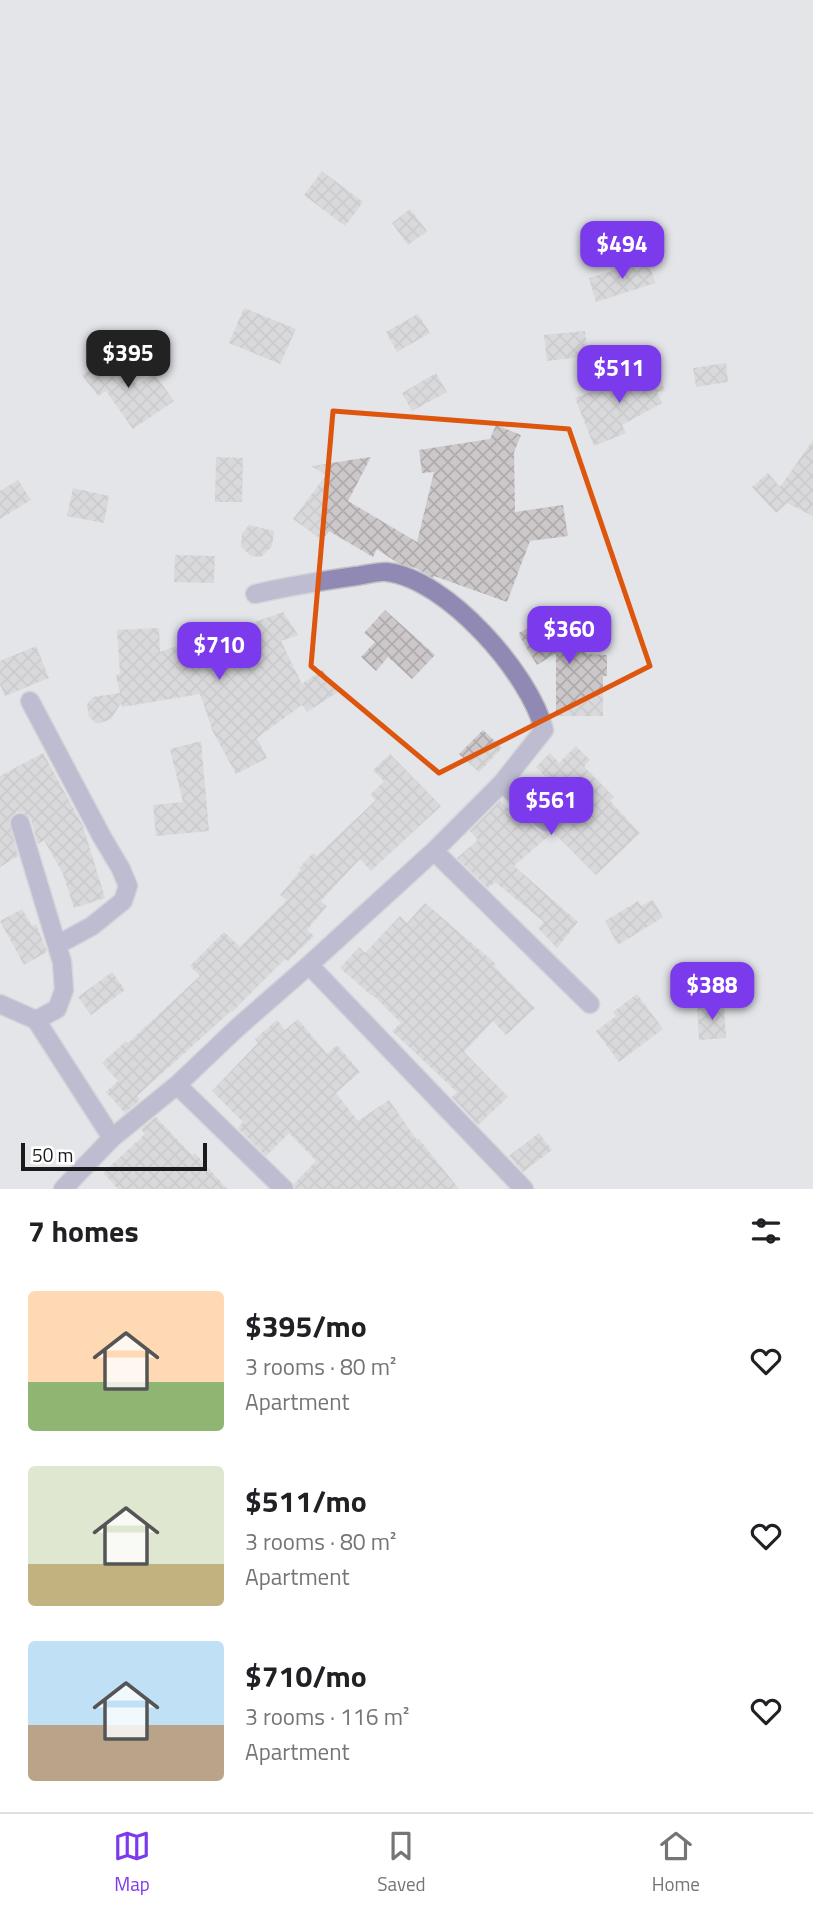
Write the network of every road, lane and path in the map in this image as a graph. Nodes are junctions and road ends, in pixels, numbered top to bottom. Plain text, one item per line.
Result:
1 (255, 594) dead end
2 (30, 701) dead end
3 (502, 783) junction
4 (546, 822) dead end
5 (20, 823) dead end
6 (434, 851) junction
7 (57, 945) junction
8 (309, 965) junction
9 (0, 1003) edge
10 (590, 1004) dead end
11 (36, 1020) junction
12 (177, 1084) junction
13 (112, 1138) junction
14 (63, 1189) edge
15 (284, 1189) edge
16 (524, 1189) edge

1 - 3 street
2 - 7 street
3 - 4 street
3 - 6 street
5 - 7 street
6 - 8 street
6 - 10 street
7 - 11 street
8 - 12 street
8 - 16 street
9 - 11 street
11 - 13 street
12 - 13 street
12 - 15 street
13 - 14 street

